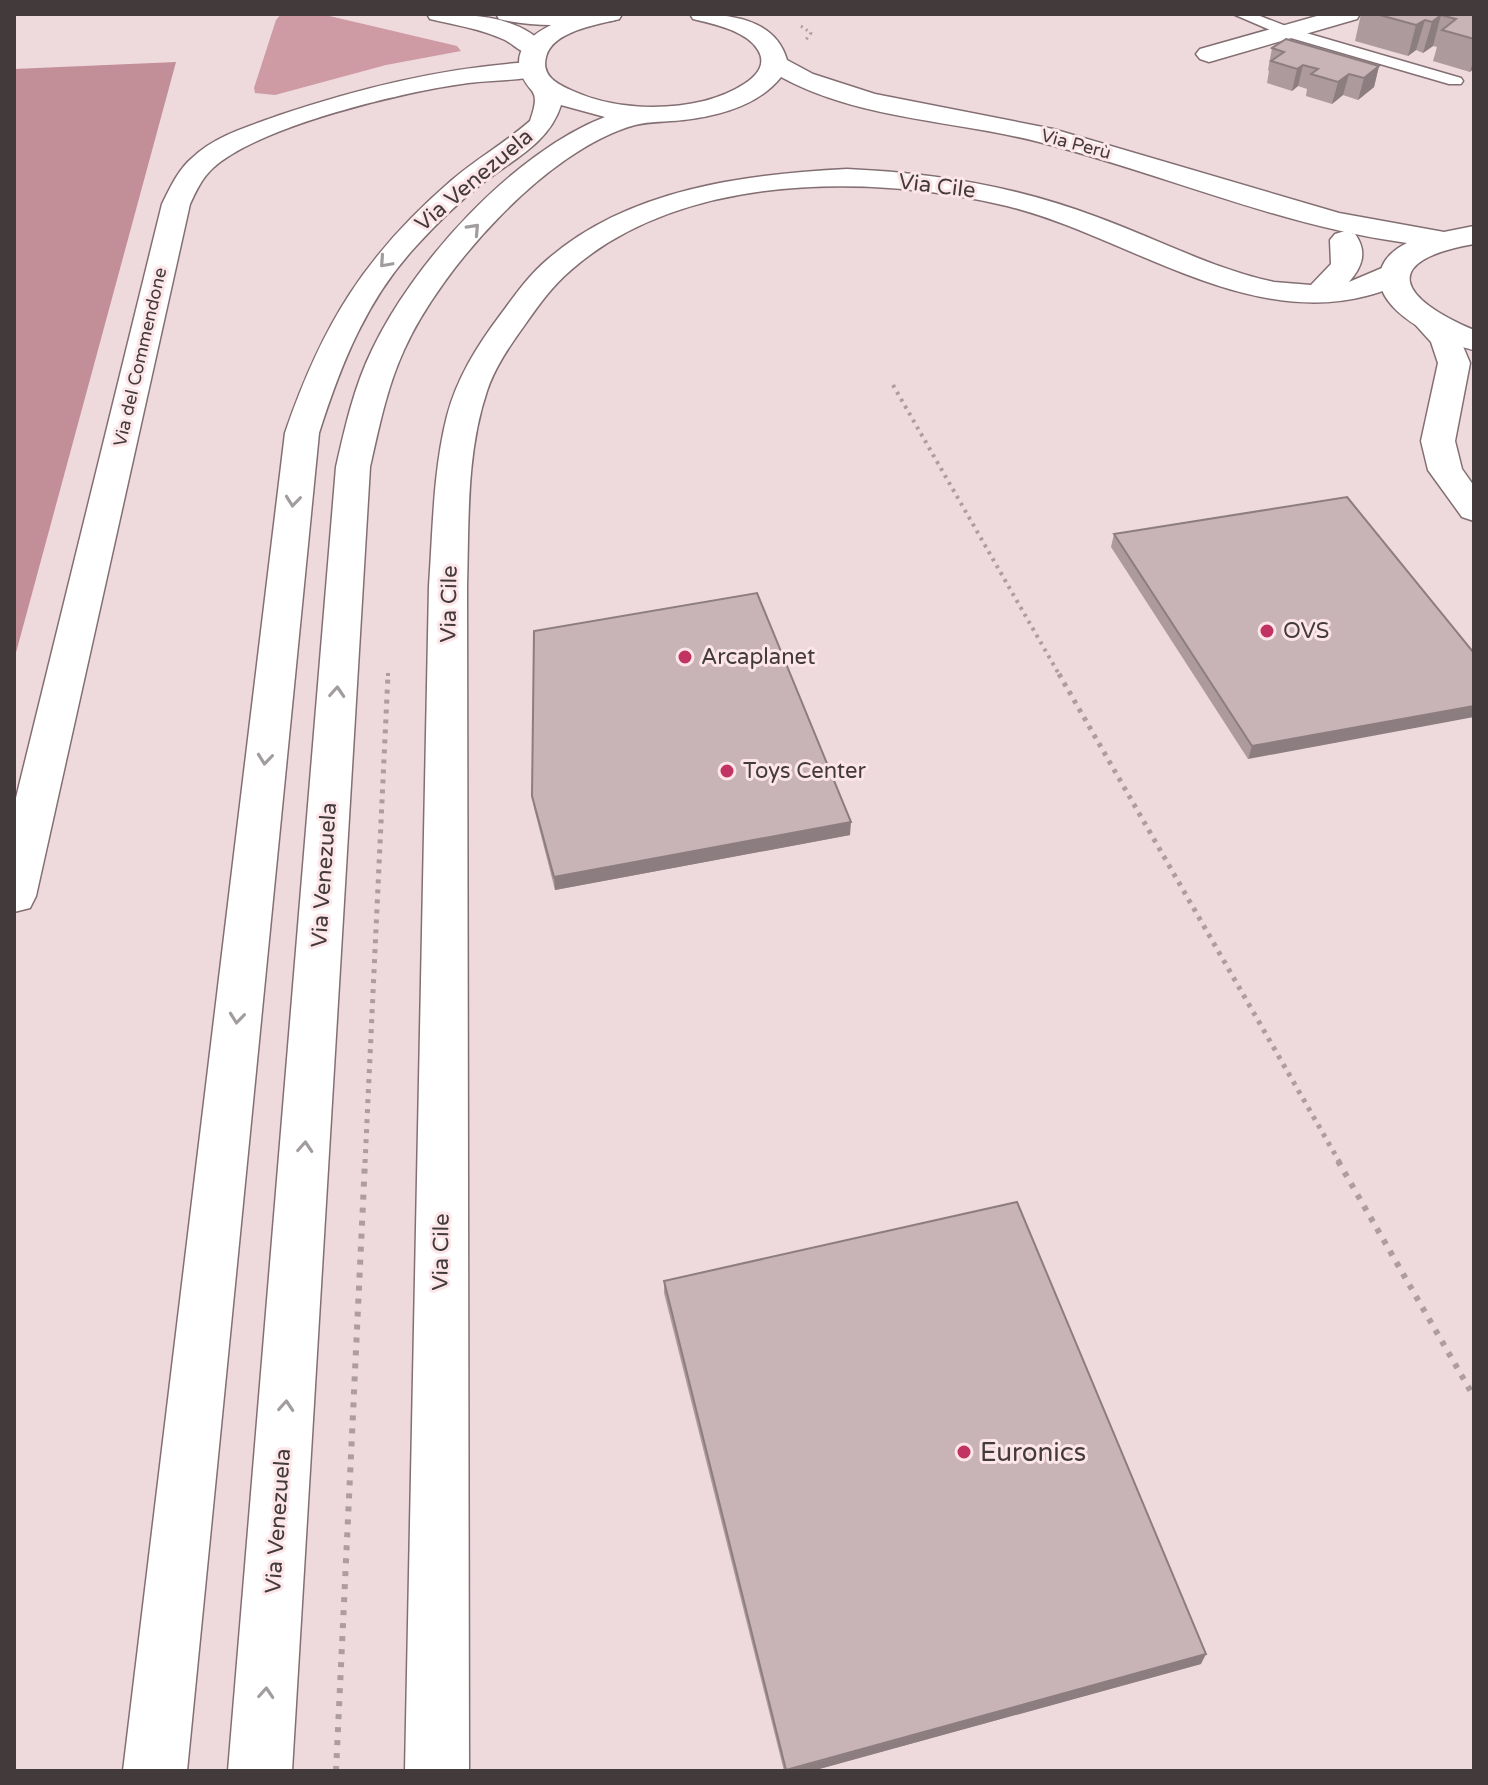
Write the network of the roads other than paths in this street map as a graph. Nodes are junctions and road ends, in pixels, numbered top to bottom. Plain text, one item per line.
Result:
1 (439, 14) edge
2 (508, 14) edge
3 (610, 14) edge
4 (702, 14) edge
5 (1241, 14) edge
6 (1348, 14) edge
7 (1290, 33) junction
8 (1209, 54) dead end
9 (774, 63) junction
10 (539, 70) junction
11 (1455, 81) dead end
12 (733, 100) junction
13 (886, 103) junction
14 (654, 113) junction
15 (1262, 204) junction
16 (1474, 235) edge
17 (1439, 239) junction
18 (1345, 240) junction
19 (1394, 270) junction
20 (1319, 294) junction
21 (1420, 316) junction
22 (1474, 341) edge
23 (1474, 384) edge
24 (1445, 413) junction
25 (1474, 510) edge
26 (14, 896) edge
27 (155, 1771) edge
28 (260, 1771) edge
29 (437, 1771) edge

1 - 10 main road
2 - 3 main road
3 - 10 main road
4 - 9 main road
5 - 7 lane
6 - 7 main road
7 - 8 main road
7 - 11 lane
9 - 12 main road
9 - 13 main road, Via Perù
10 - 14 main road
10 - 26 main road, Via del Commendone
10 -> 27 main road, Via Venezuela
12 - 13 main road, Via Perù
12 - 14 main road
13 - 15 main road, Via Perù
28 -> 14 main road, Via Venezuela
15 - 17 main road, Via Perù
15 - 18 main road, Via Perù
16 - 17 main road
17 - 19 main road, Via Cile
18 - 19 main road, Via Perù
18 - 20 main road
19 - 20 main road, Via Cile
19 - 21 main road
20 - 21 main road, Via Cile
20 - 29 main road, Via Cile
21 - 22 main road, Via Cile
21 - 24 main road
23 - 24 main road
24 - 25 main road

